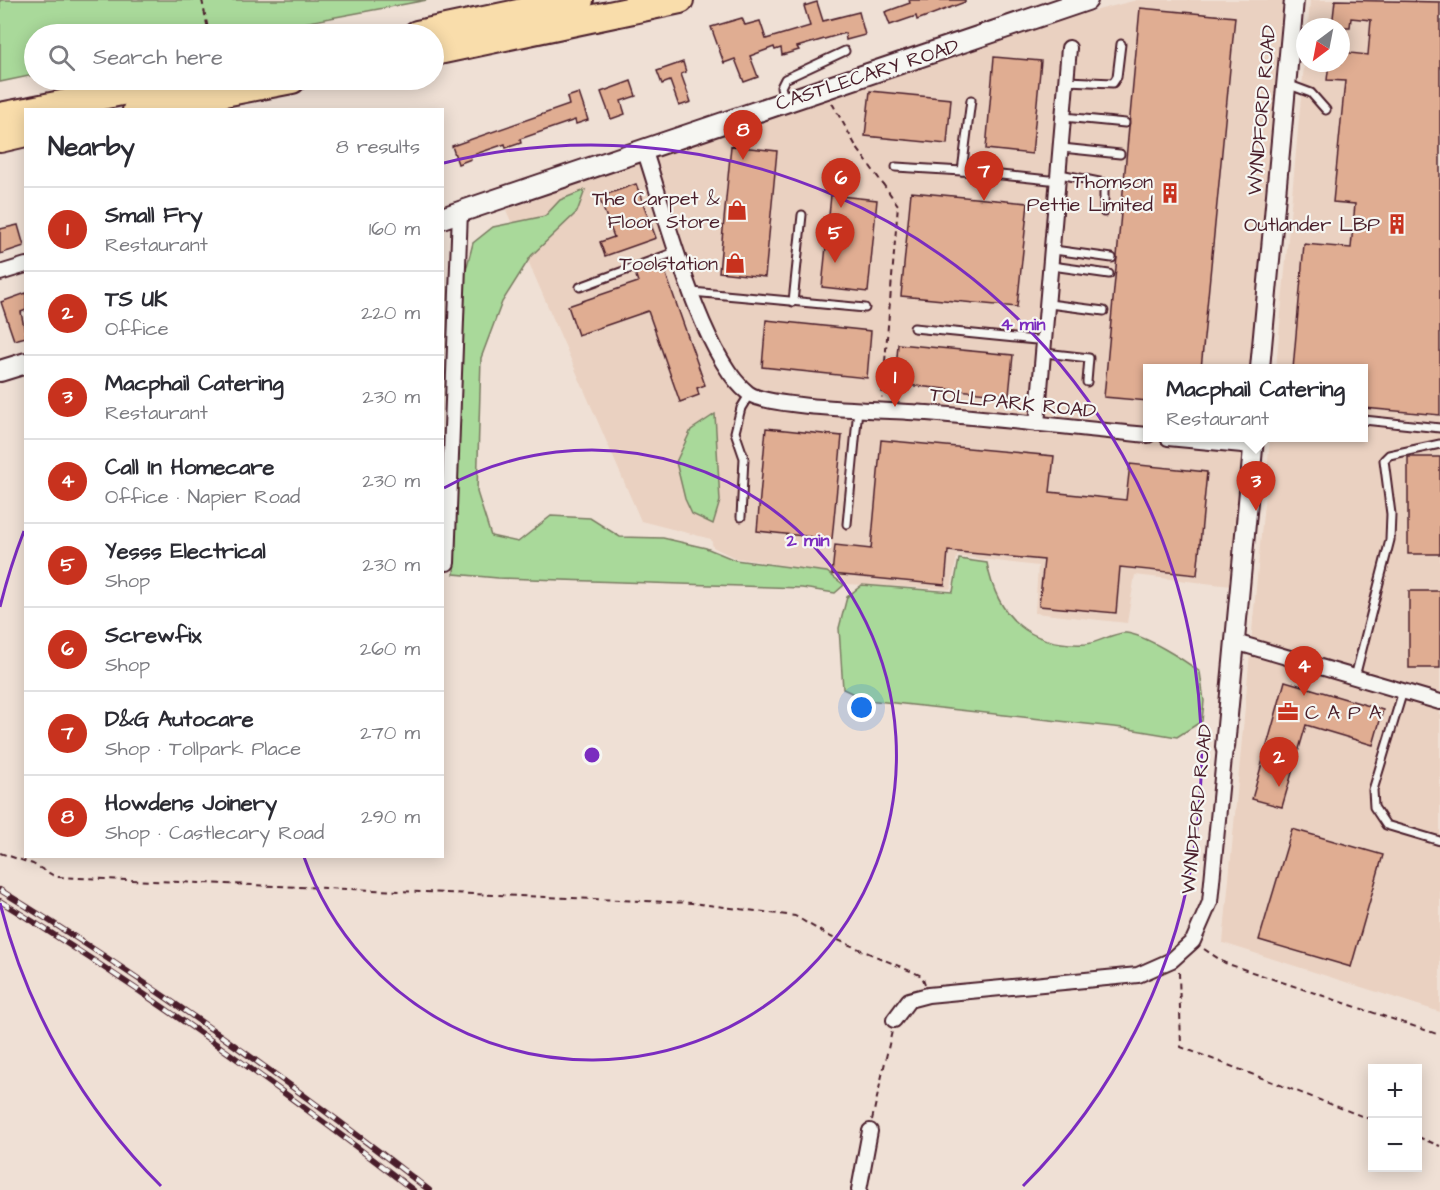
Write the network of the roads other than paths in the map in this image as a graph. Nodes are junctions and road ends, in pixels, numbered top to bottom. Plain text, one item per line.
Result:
1 (580, 0) edge
2 (680, 0) edge
3 (1087, 0) edge
4 (1294, 0) edge
5 (444, 28) edge
6 (1121, 44) dead end
7 (1069, 48) dead end
8 (444, 50) edge
9 (845, 51) dead end
10 (1067, 81) junction
11 (1287, 84) junction
12 (132, 90) edge
13 (240, 90) edge
14 (785, 100) junction
15 (971, 100) dead end
16 (41, 108) edge
17 (146, 108) edge
18 (1326, 110) dead end
19 (24, 111) edge
20 (0, 116) edge
21 (1064, 117) junction
22 (1125, 123) dead end
23 (24, 133) edge
24 (0, 139) edge
25 (1062, 148) junction
26 (644, 149) junction
27 (1120, 154) dead end
28 (896, 166) dead end
29 (962, 171) junction
30 (1060, 178) junction
31 (1104, 212) dead end
32 (451, 214) edge
33 (802, 214) dead end
34 (1054, 250) junction
35 (678, 251) junction
36 (1112, 258) dead end
37 (24, 266) edge
38 (1052, 266) junction
39 (0, 273) edge
40 (1109, 274) dead end
41 (580, 287) dead end
42 (692, 292) junction
43 (793, 302) junction
44 (1049, 304) junction
45 (865, 308) dead end
46 (1104, 311) dead end
47 (914, 328) dead end
48 (1045, 347) junction
49 (24, 364) edge
50 (1260, 364) edge
51 (0, 371) edge
52 (1087, 382) dead end
53 (749, 395) junction
54 (858, 409) junction
55 (1368, 420) edge
56 (1038, 424) junction
57 (1440, 428) edge
58 (1143, 434) edge
59 (1253, 442) edge
60 (1440, 444) edge
61 (741, 517) dead end
62 (847, 524) dead end
63 (447, 563) dead end
64 (1234, 642) junction
65 (1355, 677) junction
66 (1403, 691) junction
67 (1440, 702) edge
68 (1225, 747) joint
69 (1440, 841) edge
70 (894, 1020) road end
71 (870, 1131) road end
72 (859, 1190) edge

1 - 5 highway
2 - 8 highway
3 - 14 main road, CASTLECARY ROAD
4 - 11 street, WYNDFORD ROAD
6 - 10 lane
7 - 10 street
9 - 14 lane
10 - 21 street
11 - 18 lane
11 - 50 street, WYNDFORD ROAD
12 - 16 highway
13 - 17 highway
14 - 26 main road, CASTLECARY ROAD
15 - 29 lane
19 - 20 highway
21 - 22 lane
21 - 25 street
23 - 24 highway
25 - 27 lane
25 - 30 street
26 - 32 main road, CASTLECARY ROAD
26 - 35 street
28 - 29 lane
29 - 30 lane
30 - 31 lane
30 - 34 street
32 - 63 street
33 - 43 lane
34 - 36 lane
34 - 38 street
35 - 41 lane
35 - 42 street
37 - 39 street
38 - 40 lane
38 - 44 street
42 - 43 lane
42 - 53 street
43 - 45 lane
44 - 46 lane
44 - 48 street
47 - 48 lane
48 - 52 lane
48 - 56 street
49 - 51 main road
53 - 54 street, TOLLPARK ROAD
53 - 61 lane
54 - 56 street, TOLLPARK ROAD
54 - 62 lane
55 - 57 lane
56 - 58 street, TOLLPARK ROAD
59 - 64 street, WYNDFORD ROAD
60 - 65 lane
64 - 65 street
64 - 68 street, WYNDFORD ROAD
65 - 66 street
66 - 67 street
66 - 69 lane
68 - 70 street, WYNDFORD ROAD
71 - 72 street

